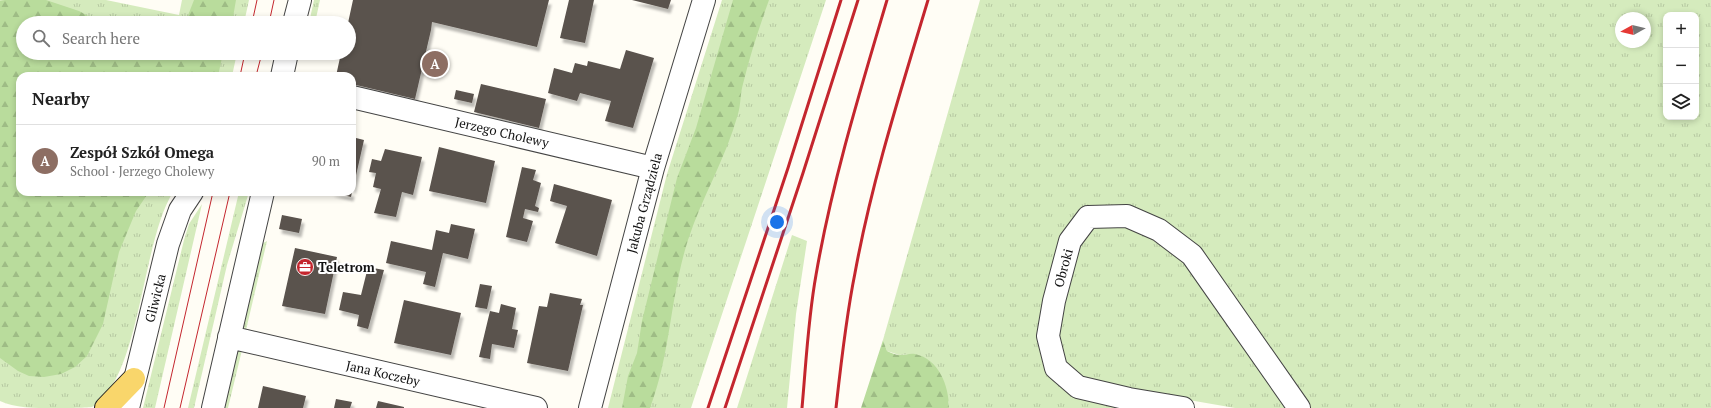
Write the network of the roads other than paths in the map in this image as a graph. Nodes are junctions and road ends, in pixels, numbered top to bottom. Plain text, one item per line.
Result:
1 (300, 0) edge
2 (704, 0) edge
3 (296, 16) edge
4 (285, 60) edge
5 (283, 72) edge
6 (356, 98) edge
7 (653, 168) junction
8 (189, 196) edge
9 (261, 196) edge
10 (229, 337) junction
11 (134, 379) junction
12 (106, 408) edge
13 (128, 408) edge
14 (213, 408) edge
15 (536, 408) edge
16 (590, 408) edge
17 (1183, 408) edge
18 (1299, 408) edge

1 - 3 street
2 - 7 street, Jakuba Grządziela
4 - 5 street
6 - 7 street, Jerzego Cholewy
7 - 16 street, Jakuba Grządziela
8 - 11 street, Gliwicka
9 - 10 street
10 - 14 street
10 - 15 street, Jana Koczeby
11 - 12 main road
11 - 13 street, Gliwicka
17 - 18 street, Obroki

